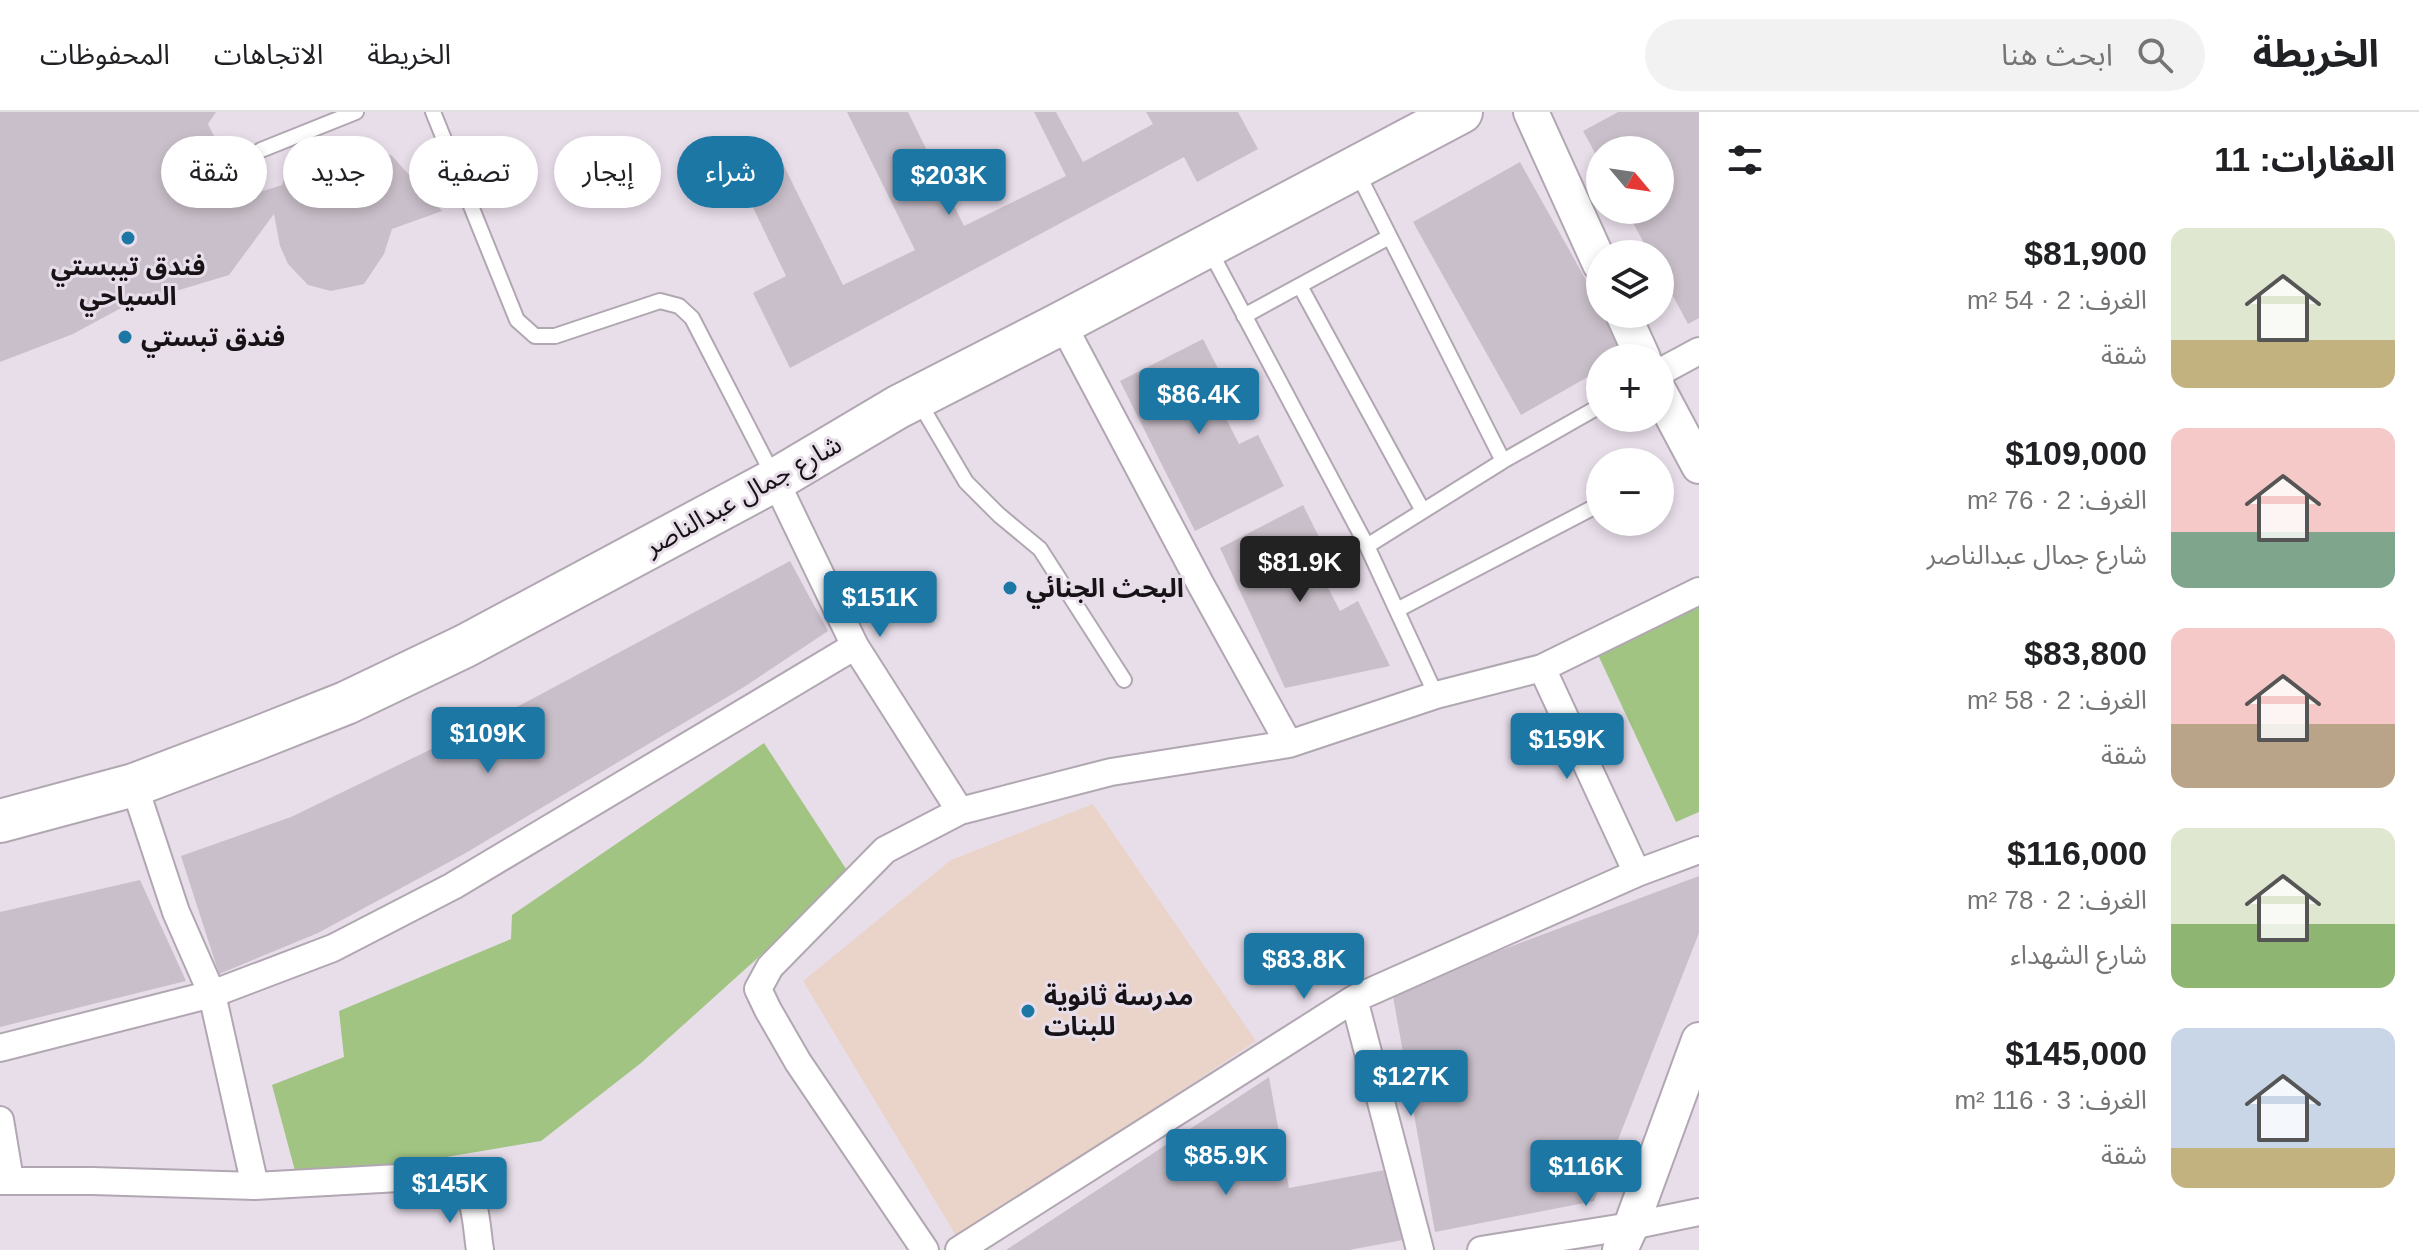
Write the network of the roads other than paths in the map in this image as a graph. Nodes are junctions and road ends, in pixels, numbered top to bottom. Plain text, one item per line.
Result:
1 (356, 112) edge
2 (433, 112) edge
3 (1461, 112) edge
4 (1531, 112) edge
5 (267, 148) edge
6 (1354, 168) junction
7 (1389, 237) junction
8 (1589, 240) edge
9 (1207, 245) junction
10 (1300, 286) junction
11 (1244, 316) junction
12 (1062, 323) junction
13 (1699, 351) edge
14 (1674, 364) edge
15 (916, 397) junction
16 (1586, 414) edge
17 (1674, 419) edge
18 (1503, 461) junction
19 (1699, 466) edge
20 (775, 480) junction
21 (1423, 511) junction
22 (1586, 511) edge
23 (1367, 546) junction
24 (1699, 591) edge
25 (1397, 610) junction
26 (855, 646) junction
27 (1542, 668) junction
28 (1124, 680) dead end
29 (1436, 695) junction
30 (1289, 744) junction
31 (134, 785) junction
32 (960, 811) junction
33 (0, 821) edge
34 (1699, 850) edge
35 (1637, 873) junction
36 (212, 994) junction
37 (1354, 999) junction
38 (1699, 1040) edge
39 (0, 1048) edge
40 (0, 1120) edge
41 (5, 1181) edge
42 (255, 1186) junction
43 (1699, 1212) edge
44 (1625, 1238) edge
45 (480, 1250) edge
46 (925, 1250) edge
47 (959, 1250) edge
48 (1420, 1250) edge
49 (1481, 1250) edge

1 - 5 lane
2 - 20 lane
3 - 6 main road, شارع جمال عبدالناصر
4 - 8 street
6 - 7 lane
6 - 9 main road, شارع جمال عبدالناصر
7 - 10 lane
7 - 18 lane
9 - 11 lane
9 - 12 main road, شارع جمال عبدالناصر
10 - 11 lane
10 - 21 lane
11 - 23 lane
12 - 15 main road, شارع جمال عبدالناصر
12 - 30 street
13 - 14 street
15 - 20 main road, شارع جمال عبدالناصر
15 - 28 lane
16 - 18 lane
17 - 19 street
18 - 21 lane
20 - 26 street
20 - 31 main road, شارع جمال عبدالناصر
21 - 23 lane
22 - 25 lane
23 - 25 lane
24 - 27 street
25 - 29 lane
26 - 32 street
26 - 36 street
27 - 29 street
27 - 35 street
29 - 30 street
30 - 32 street
31 - 33 main road, شارع جمال عبدالناصر
31 - 36 street
32 - 46 street
34 - 35 street
35 - 37 street
36 - 39 street
36 - 42 street
37 - 47 street
37 - 48 street
38 - 44 street
40 - 41 street
41 - 42 street
42 - 45 street
43 - 44 street
44 - 49 street

